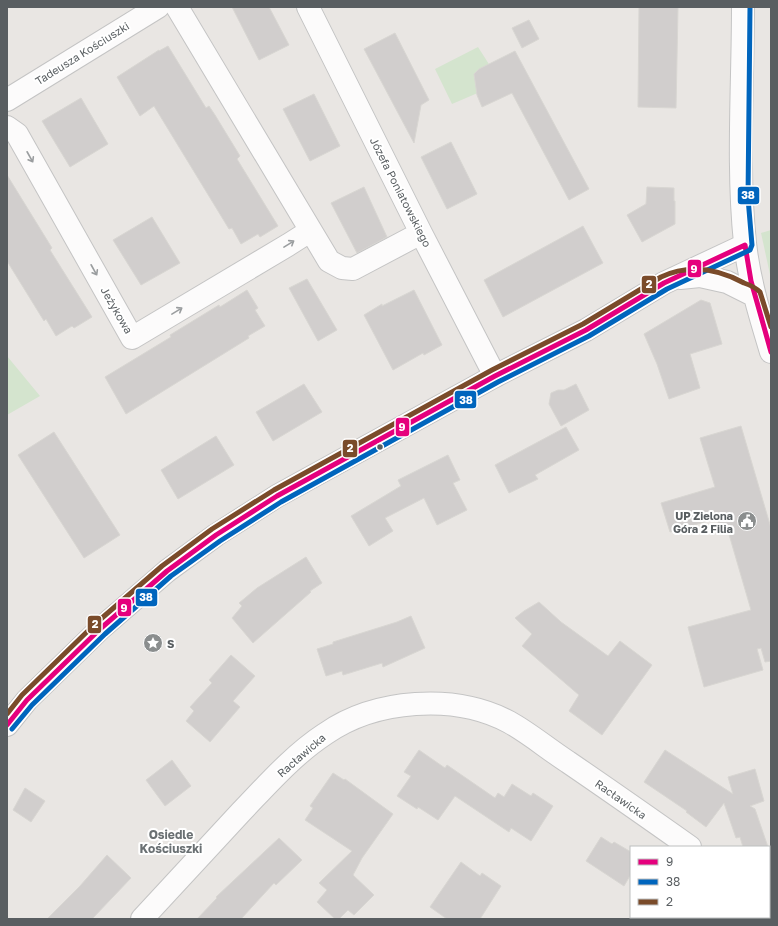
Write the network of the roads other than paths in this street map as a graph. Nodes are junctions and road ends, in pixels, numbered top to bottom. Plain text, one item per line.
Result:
1 (158, 7) edge
2 (177, 7) edge
3 (308, 7) edge
4 (743, 7) edge
5 (7, 100) edge
6 (7, 127) edge
7 (310, 230) junction
8 (421, 233) junction
9 (745, 245) junction
10 (675, 278) junction
11 (755, 296) junction
12 (771, 352) edge
13 (495, 376) junction
14 (7, 725) edge
15 (689, 846) edge
16 (142, 919) edge

1 - 5 street, Tadeusza Kościuszki
2 - 7 street
3 - 8 street, Józefa Poniatowskiego
4 - 9 street
6 -> 7 street, Jeżykowa
7 - 8 street
8 - 13 street, Józefa Poniatowskiego
9 - 10 street
9 - 11 street
10 - 11 street
10 - 13 street
11 - 12 street
13 - 14 street
15 - 16 street, Racławicka

